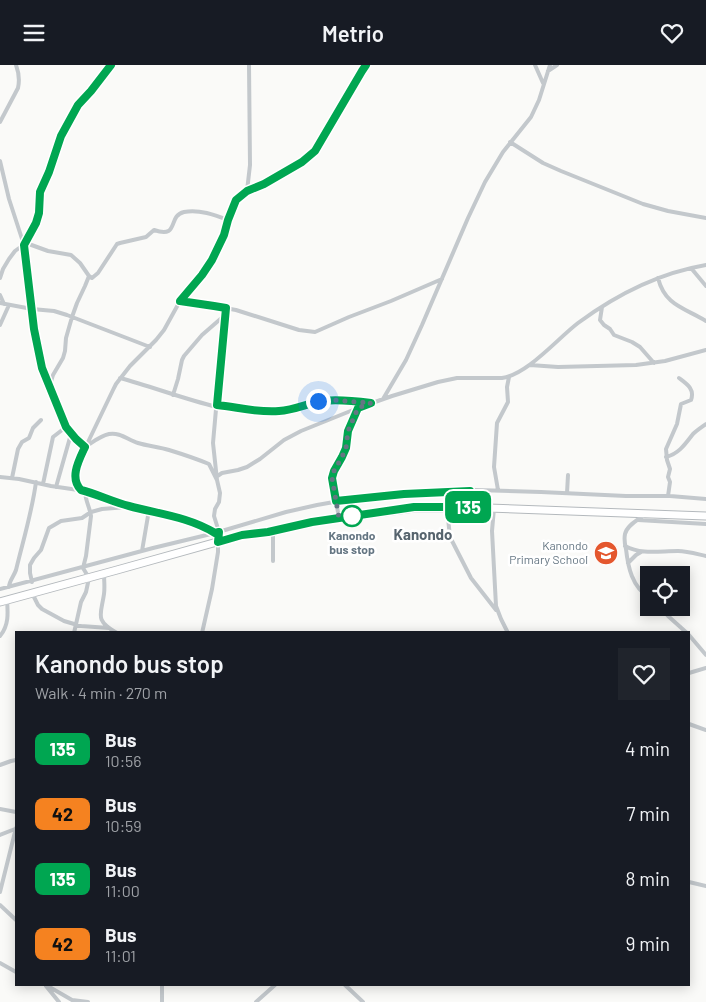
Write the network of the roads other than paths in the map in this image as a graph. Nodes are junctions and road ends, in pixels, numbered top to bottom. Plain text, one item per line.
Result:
1 (16, 65) edge
2 (111, 65) edge
3 (248, 65) edge
4 (366, 65) edge
5 (535, 65) edge
6 (550, 65) edge
7 (557, 65) edge
8 (548, 71) junction
9 (544, 85) junction
10 (0, 122) edge
11 (510, 142) junction
12 (0, 161) edge
13 (247, 191) junction
14 (706, 219) edge
15 (228, 220) junction
16 (25, 244) junction
17 (706, 265) edge
18 (691, 268) junction
19 (89, 275) junction
20 (0, 279) edge
21 (442, 279) junction
22 (658, 279) junction
23 (706, 286) edge
24 (0, 295) edge
25 (180, 301) junction
26 (2, 303) edge
27 (10, 305) junction
28 (602, 307) junction
29 (226, 308) junction
30 (32, 309) junction
31 (225, 315) junction
32 (72, 317) junction
33 (706, 321) edge
34 (0, 325) edge
35 (150, 347) junction
36 (706, 350) edge
37 (654, 363) junction
38 (530, 365) junction
39 (509, 377) junction
40 (120, 378) junction
41 (678, 378) dead end
42 (50, 388) junction
43 (173, 395) junction
44 (383, 399) junction
45 (371, 403) junction
46 (217, 406) junction
47 (358, 408) junction
48 (40, 420) dead end
49 (706, 424) edge
50 (66, 427) junction
51 (70, 434) junction
52 (85, 447) junction
53 (666, 457) junction
54 (568, 475) dead end
55 (0, 477) edge
56 (12, 478) junction
57 (216, 479) junction
58 (36, 482) junction
59 (43, 484) junction
60 (56, 487) junction
61 (498, 490) junction
62 (83, 491) junction
63 (470, 491) junction
64 (567, 493) junction
65 (668, 496) junction
66 (706, 499) edge
67 (336, 501) junction
68 (129, 506) junction
69 (450, 507) junction
70 (469, 507) junction
71 (494, 508) junction
72 (149, 510) junction
73 (90, 512) junction
74 (646, 513) junction
75 (706, 516) edge
76 (339, 518) junction
77 (638, 520) junction
78 (706, 524) edge
79 (273, 531) junction
80 (217, 532) junction
81 (218, 542) junction
82 (626, 546) junction
83 (142, 551) junction
84 (644, 552) junction
85 (706, 556) edge
86 (273, 561) dead end
87 (628, 563) junction
88 (83, 568) junction
89 (104, 574) junction
90 (89, 577) junction
91 (32, 581) junction
92 (9, 587) junction
93 (0, 589) edge
94 (640, 590) edge
95 (32, 593) junction
96 (3, 601) edge
97 (498, 612) junction
98 (668, 616) edge
99 (76, 624) junction
100 (109, 628) junction
101 (74, 631) edge
102 (114, 631) edge
103 (202, 631) edge
104 (507, 631) edge
105 (685, 631) edge
106 (0, 636) edge
107 (690, 636) edge
108 (706, 655) edge
109 (706, 668) edge
110 (690, 673) edge
111 (690, 724) edge
112 (706, 730) edge
113 (15, 761) edge
114 (0, 765) edge
115 (0, 809) edge
116 (15, 813) edge
117 (15, 829) edge
118 (0, 835) edge
119 (15, 837) edge
120 (690, 882) edge
121 (706, 886) edge
122 (0, 892) edge
123 (0, 905) edge
124 (15, 919) edge
125 (0, 963) edge
126 (15, 971) edge
127 (46, 986) edge
128 (47, 986) edge
129 (162, 986) edge
130 (274, 986) edge
131 (347, 986) edge
132 (58, 1002) edge
133 (88, 1002) edge
134 (163, 1002) edge
135 (256, 1002) edge
136 (363, 1002) edge

1 - 10 street
2 - 16 street
3 - 13 street
4 - 13 street
5 - 9 street
6 - 8 street
7 - 8 street
8 - 9 street
9 - 11 street
11 - 14 street
11 - 21 street
12 - 16 street
13 - 15 street
15 - 19 street
15 - 25 street
16 - 19 street
16 - 20 street
16 - 30 street
17 - 18 street
18 - 22 street
18 - 23 street
19 - 32 street
21 - 29 street
21 - 44 street
22 - 28 street
22 - 33 street
24 - 26 street
25 - 29 street
25 - 35 street
26 - 27 street
27 - 30 street
27 - 34 street
28 - 37 street
28 - 38 street
29 - 31 street
30 - 32 street
30 - 42 street
31 - 43 street
31 - 46 street
32 - 35 street
32 - 42 street
35 - 40 street
36 - 37 street
37 - 38 street
38 - 39 street
39 - 44 street
39 - 61 street
40 - 43 street
40 - 52 street
41 - 53 street
42 - 50 street
43 - 46 street
44 - 45 street
45 - 46 street
45 - 47 street
46 - 57 street
47 - 57 street
47 - 67 street
48 - 56 street
49 - 53 street
50 - 51 street
50 - 59 street
51 - 52 street
51 - 60 street
52 - 57 street
52 - 62 street
53 - 65 street
54 - 64 street
55 - 56 street
56 - 58 street
57 - 80 street
58 - 59 street
58 - 92 street
59 - 60 street
60 - 62 street
61 - 63 street
61 - 64 street
62 - 68 street
62 - 73 street
63 - 67 street
63 - 70 street
64 - 65 street
65 - 66 street
67 - 76 street
67 - 80 street
68 - 72 street
68 - 73 street
69 - 70 highway
69 - 76 highway
69 - 97 street
70 - 71 highway
71 - 74 highway
71 - 97 street
72 - 80 street
72 - 83 street
73 - 88 street
73 - 91 street
74 - 75 highway
74 - 77 street
76 - 79 highway
77 - 78 street
77 - 82 street
79 - 81 highway
79 - 86 street
80 - 81 street
80 - 83 street
81 - 89 highway
81 - 103 street
82 - 84 street
82 - 87 street
83 - 88 street
84 - 85 street
84 - 87 street
87 - 94 street
88 - 90 street
88 - 91 street
89 - 90 highway
89 - 100 street
90 - 95 highway
90 - 99 street
91 - 92 street
92 - 93 street
95 - 96 highway
95 - 99 street
96 - 106 street
97 - 104 street
98 - 105 street
99 - 100 street
99 - 101 street
100 - 102 street
107 - 108 street
109 - 110 street
111 - 112 street
113 - 114 street
115 - 116 street
117 - 118 street
119 - 122 street
120 - 121 street
123 - 124 street
125 - 126 street
127 - 132 street
128 - 133 street
129 - 134 street
130 - 135 street
131 - 136 street

